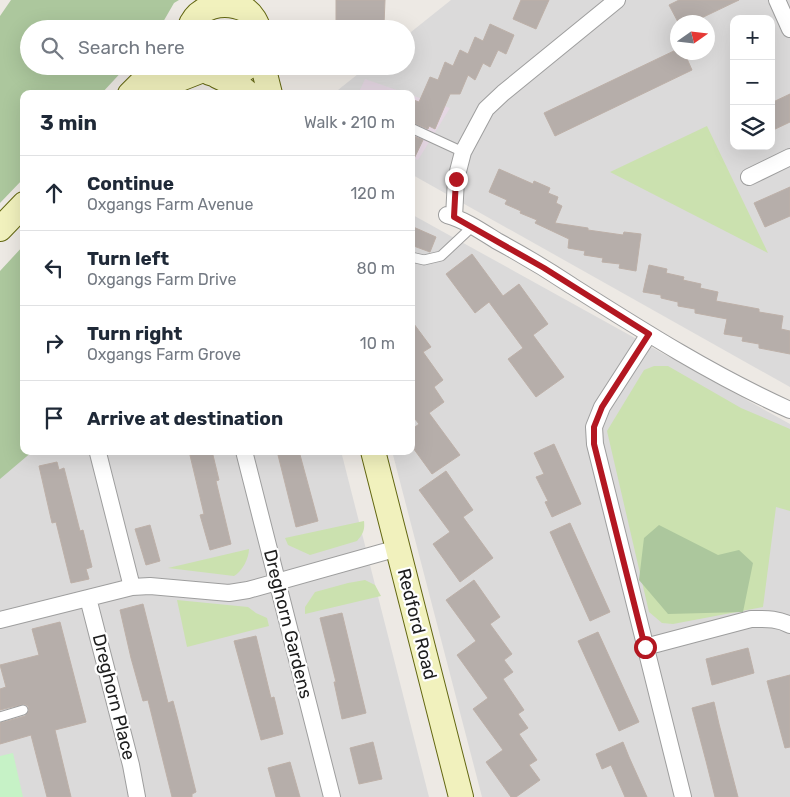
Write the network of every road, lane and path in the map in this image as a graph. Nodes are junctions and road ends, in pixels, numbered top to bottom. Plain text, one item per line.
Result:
1 (617, 0) edge
2 (777, 0) edge
3 (215, 2) edge
4 (256, 16) edge
5 (192, 20) edge
6 (790, 29) edge
7 (149, 75) edge
8 (195, 75) edge
9 (214, 75) edge
10 (265, 75) edge
11 (134, 90) edge
12 (153, 90) edge
13 (244, 90) edge
14 (269, 90) edge
15 (415, 130) edge
16 (463, 152) junction
17 (790, 157) edge
18 (749, 177) dead end
19 (20, 208) edge
20 (472, 226) junction
21 (0, 229) edge
22 (415, 258) edge
23 (649, 334) junction
24 (790, 410) edge
25 (99, 455) edge
26 (245, 455) edge
27 (374, 455) edge
28 (398, 548) junction
29 (277, 583) junction
30 (132, 587) junction
31 (88, 598) junction
32 (0, 620) edge
33 (790, 625) edge
34 (645, 647) junction
35 (23, 710) dead end
36 (0, 717) edge
37 (137, 797) edge
38 (332, 797) edge
39 (461, 797) edge
40 (683, 797) edge

1 - 16 street
2 - 6 street
3 - 4 main road
3 - 5 main road
7 - 11 main road
8 - 12 main road
9 - 13 main road
10 - 14 main road
15 - 16 lane
16 - 20 street
17 - 18 street
19 - 21 main road
20 - 22 lane
20 - 23 street
23 - 24 street
23 - 34 street
25 - 30 street
26 - 29 street, Dreghorn Gardens
27 - 28 main road, Redford Road
28 - 29 street
28 - 39 main road, Redford Road
29 - 30 street
29 - 38 street, Dreghorn Gardens
30 - 31 street
31 - 32 street
31 - 37 street, Dreghorn Place
33 - 34 street
34 - 40 street
35 - 36 lane

